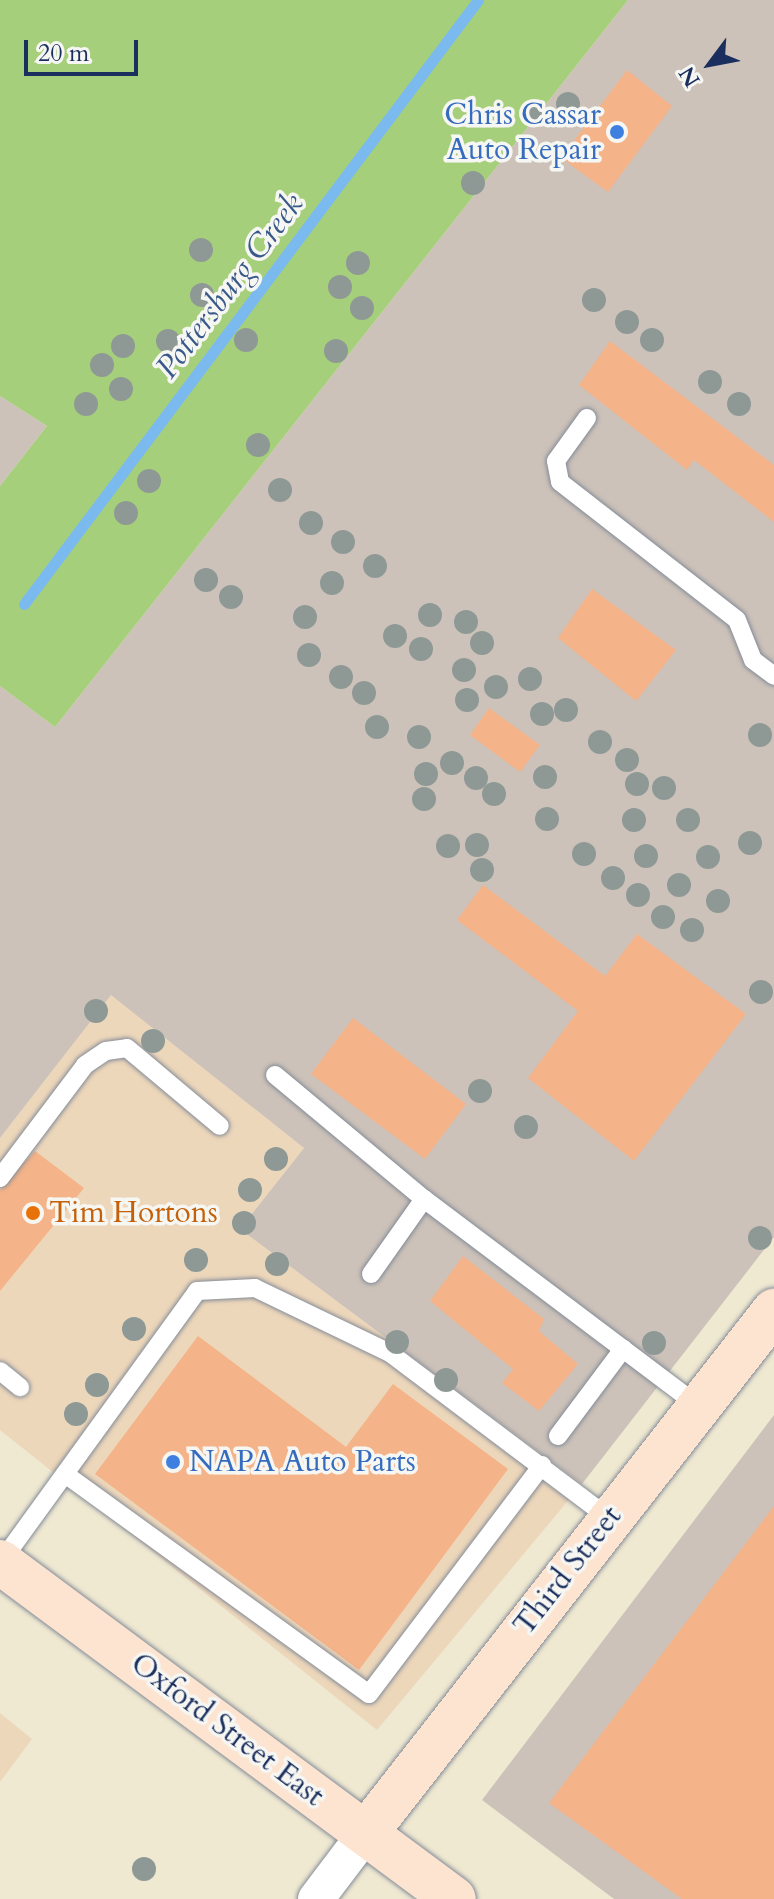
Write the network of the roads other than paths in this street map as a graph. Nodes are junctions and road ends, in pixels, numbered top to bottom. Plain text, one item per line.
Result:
1 (587, 418) dead end
2 (774, 676) edge
3 (275, 1075) dead end
4 (220, 1126) dead end
5 (0, 1178) edge
6 (424, 1199) junction
7 (371, 1274) dead end
8 (774, 1311) edge
9 (623, 1349) junction
10 (0, 1371) edge
11 (20, 1387) dead end
12 (699, 1406) junction
13 (558, 1436) dead end
14 (542, 1465) junction
15 (65, 1474) junction
16 (610, 1519) junction
17 (1, 1562) edge
18 (366, 1833) junction
19 (316, 1899) edge
20 (454, 1899) edge

1 - 2 lane
3 - 6 lane
4 - 5 lane
6 - 7 lane
6 - 9 lane
8 - 12 street, Third Street
9 - 12 lane
9 - 13 lane
10 - 11 lane
12 - 16 street, Third Street
14 - 15 lane
14 - 15 lane
14 - 16 lane
15 - 17 lane
16 - 18 street, Third Street
17 - 18 street, Oxford Street East
18 - 19 street
18 - 20 street, Oxford Street East

